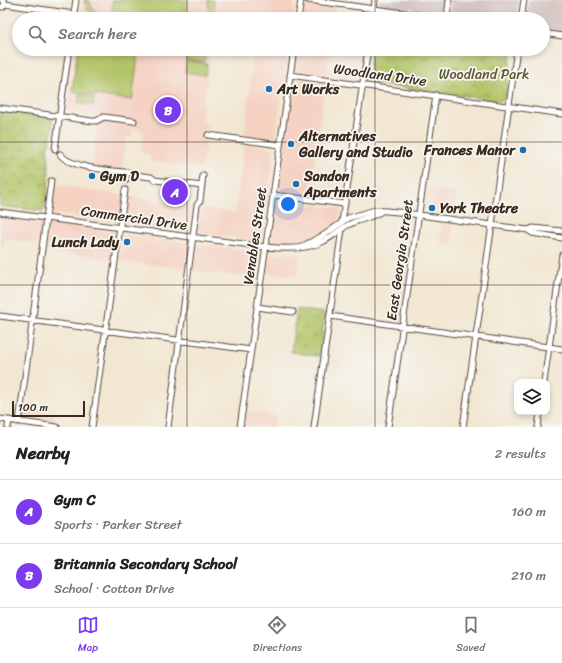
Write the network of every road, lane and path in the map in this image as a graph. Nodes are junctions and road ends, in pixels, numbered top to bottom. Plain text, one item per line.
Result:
1 (76, 0) edge
2 (301, 0) edge
3 (308, 0) edge
4 (375, 0) edge
5 (449, 0) edge
6 (524, 0) edge
7 (1, 3) edge
8 (374, 9) junction
9 (0, 12) edge
10 (52, 12) edge
11 (74, 12) edge
12 (299, 12) edge
13 (396, 12) edge
14 (448, 12) edge
15 (522, 12) edge
16 (550, 34) edge
17 (562, 36) edge
18 (68, 56) edge
19 (293, 56) edge
20 (367, 56) edge
21 (516, 56) edge
22 (290, 75) junction
23 (363, 85) junction
24 (436, 95) junction
25 (510, 106) junction
26 (0, 108) edge
27 (562, 114) edge
28 (60, 116) junction
29 (134, 121) dead end
30 (208, 135) dead end
31 (280, 145) junction
32 (55, 149) dead end
33 (60, 154) dead end
34 (127, 172) junction
35 (203, 175) dead end
36 (51, 181) dead end
37 (202, 186) junction
38 (273, 195) junction
39 (345, 204) junction
40 (382, 211) junction
41 (0, 212) edge
42 (418, 215) junction
43 (46, 218) junction
44 (342, 222) junction
45 (492, 225) junction
46 (120, 228) junction
47 (342, 229) junction
48 (528, 230) junction
49 (562, 231) edge
50 (192, 238) junction
51 (562, 238) edge
52 (266, 247) junction
53 (302, 247) junction
54 (562, 255) edge
55 (257, 307) junction
56 (293, 312) dead end
57 (0, 316) edge
58 (330, 316) junction
59 (32, 320) junction
60 (403, 326) junction
61 (106, 330) junction
62 (476, 337) junction
63 (179, 340) junction
64 (549, 347) junction
65 (562, 349) edge
66 (251, 350) junction
67 (544, 379) edge
68 (540, 415) edge
69 (0, 419) edge
70 (9, 420) junction
71 (19, 422) junction
72 (8, 427) edge
73 (57, 427) edge
74 (92, 427) edge
75 (168, 427) edge
76 (240, 427) edge
77 (314, 427) edge
78 (388, 427) edge
79 (463, 427) edge
80 (538, 427) edge

1 - 11 street
2 - 12 street
3 - 8 street
4 - 8 street
5 - 14 street
6 - 15 street
7 - 9 street
7 - 10 street
8 - 13 street
16 - 17 street
18 - 28 street
19 - 22 street, Venables Street
20 - 23 street
21 - 25 street
22 - 23 street, Woodland Drive
22 - 31 street, Venables Street
23 - 24 street, Woodland Drive
23 - 39 street
24 - 25 street, Woodland Drive
24 - 42 street, East Georgia Street
25 - 27 street, Woodland Drive
25 - 45 street
26 - 28 street
28 - 29 street
28 - 32 street
30 - 31 street
31 - 38 street, Venables Street
33 - 34 street
34 - 37 street
34 - 46 street
35 - 37 street
36 - 43 street
37 - 50 street
38 - 39 street
38 - 52 street, Venables Street
39 - 44 street
40 - 42 street
40 - 44 street
40 - 47 street, Commercial Drive
41 - 43 street, Commercial Drive
42 - 45 street
42 - 60 street, East Georgia Street
43 - 46 street, Commercial Drive
43 - 59 street
44 - 53 street
45 - 48 street
45 - 62 street
46 - 50 street, Commercial Drive
46 - 61 street
47 - 53 street, Commercial Drive
47 - 58 street
48 - 49 street
48 - 51 street
50 - 52 street, Commercial Drive
50 - 63 street
52 - 53 street, Commercial Drive
52 - 55 street, Venables Street
54 - 64 street
55 - 56 street
55 - 66 street, Venables Street
57 - 59 street
58 - 60 street
58 - 77 street
59 - 61 street
59 - 71 street
60 - 62 street
60 - 78 street, East Georgia Street
61 - 63 street
61 - 74 street
62 - 64 street
62 - 79 street
63 - 66 street
63 - 75 street
64 - 65 street
64 - 67 street
66 - 76 street, Venables Street
68 - 80 street
69 - 70 street
70 - 71 street
70 - 72 street
71 - 73 street

